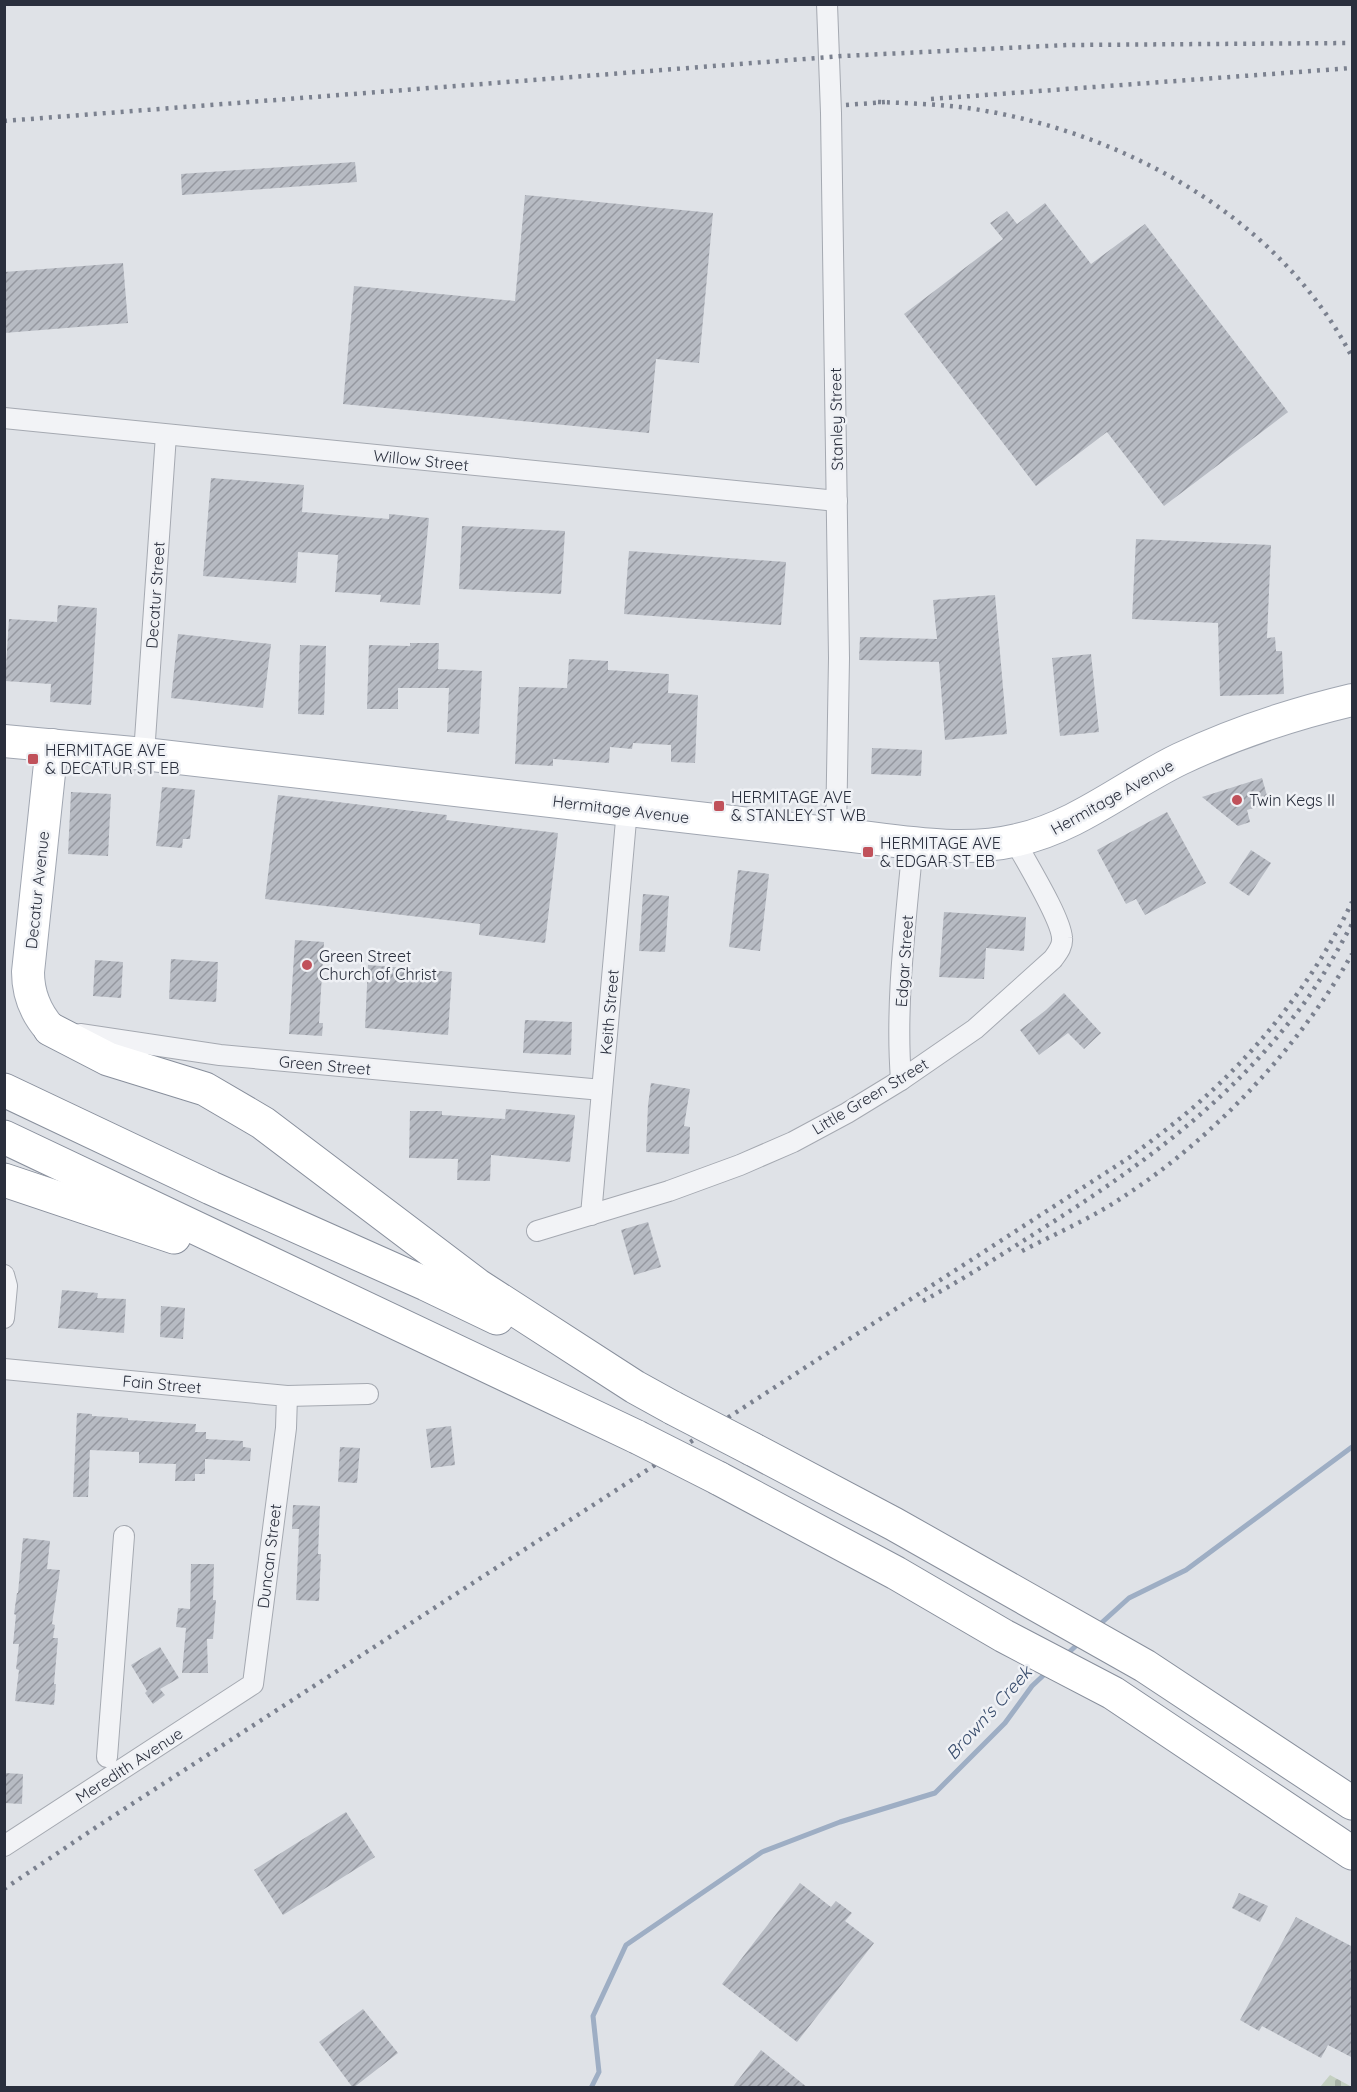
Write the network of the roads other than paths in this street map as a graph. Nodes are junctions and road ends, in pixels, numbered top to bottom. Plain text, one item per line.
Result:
1 (827, 4) edge
2 (4, 418) edge
3 (166, 435) junction
4 (837, 501) junction
5 (1353, 700) edge
6 (4, 741) edge
7 (52, 745) junction
8 (144, 754) junction
9 (627, 809) junction
10 (836, 834) junction
11 (1015, 841) junction
12 (913, 842) junction
13 (50, 1029) junction
14 (901, 1080) junction
15 (4, 1090) edge
16 (602, 1090) junction
17 (4, 1137) edge
18 (4, 1180) edge
19 (591, 1215) junction
20 (537, 1231) dead end
21 (4, 1275) edge
22 (322, 1286) junction
23 (4, 1318) edge
24 (4, 1369) edge
25 (635, 1387) junction
26 (368, 1394) dead end
27 (287, 1396) junction
28 (124, 1536) dead end
29 (253, 1684) joint
30 (107, 1757) dead end
31 (1353, 1803) edge
32 (4, 1846) edge
33 (1353, 1853) edge

1 - 4 street, Stanley Street
2 - 3 street, Willow Street
3 - 4 street, Willow Street
3 - 8 street, Decatur Street
4 - 10 street, Stanley Street
5 - 11 main road, Hermitage Avenue
6 - 7 main road, Hermitage Avenue
7 - 8 main road, Hermitage Avenue
7 - 13 main road, Decatur Avenue
8 - 9 main road, Hermitage Avenue
9 - 10 main road, Hermitage Avenue
9 - 16 street, Keith Street
10 - 12 main road, Hermitage Avenue
11 - 12 main road, Hermitage Avenue
11 - 14 street, Little Green Street
12 - 14 street, Edgar Street
13 - 16 street, Green Street
13 - 25 highway
14 - 19 street, Little Green Street
15 - 25 highway
16 - 19 street, Keith Street
17 - 22 highway
18 - 22 highway
19 - 20 street, Little Green Street
21 - 23 street
22 - 33 highway, bridge
24 - 27 street, Fain Street
25 - 31 highway, bridge
26 - 27 street, Fain Street
27 - 29 street, Duncan Street
28 - 30 street
29 - 32 street, Meredith Avenue

